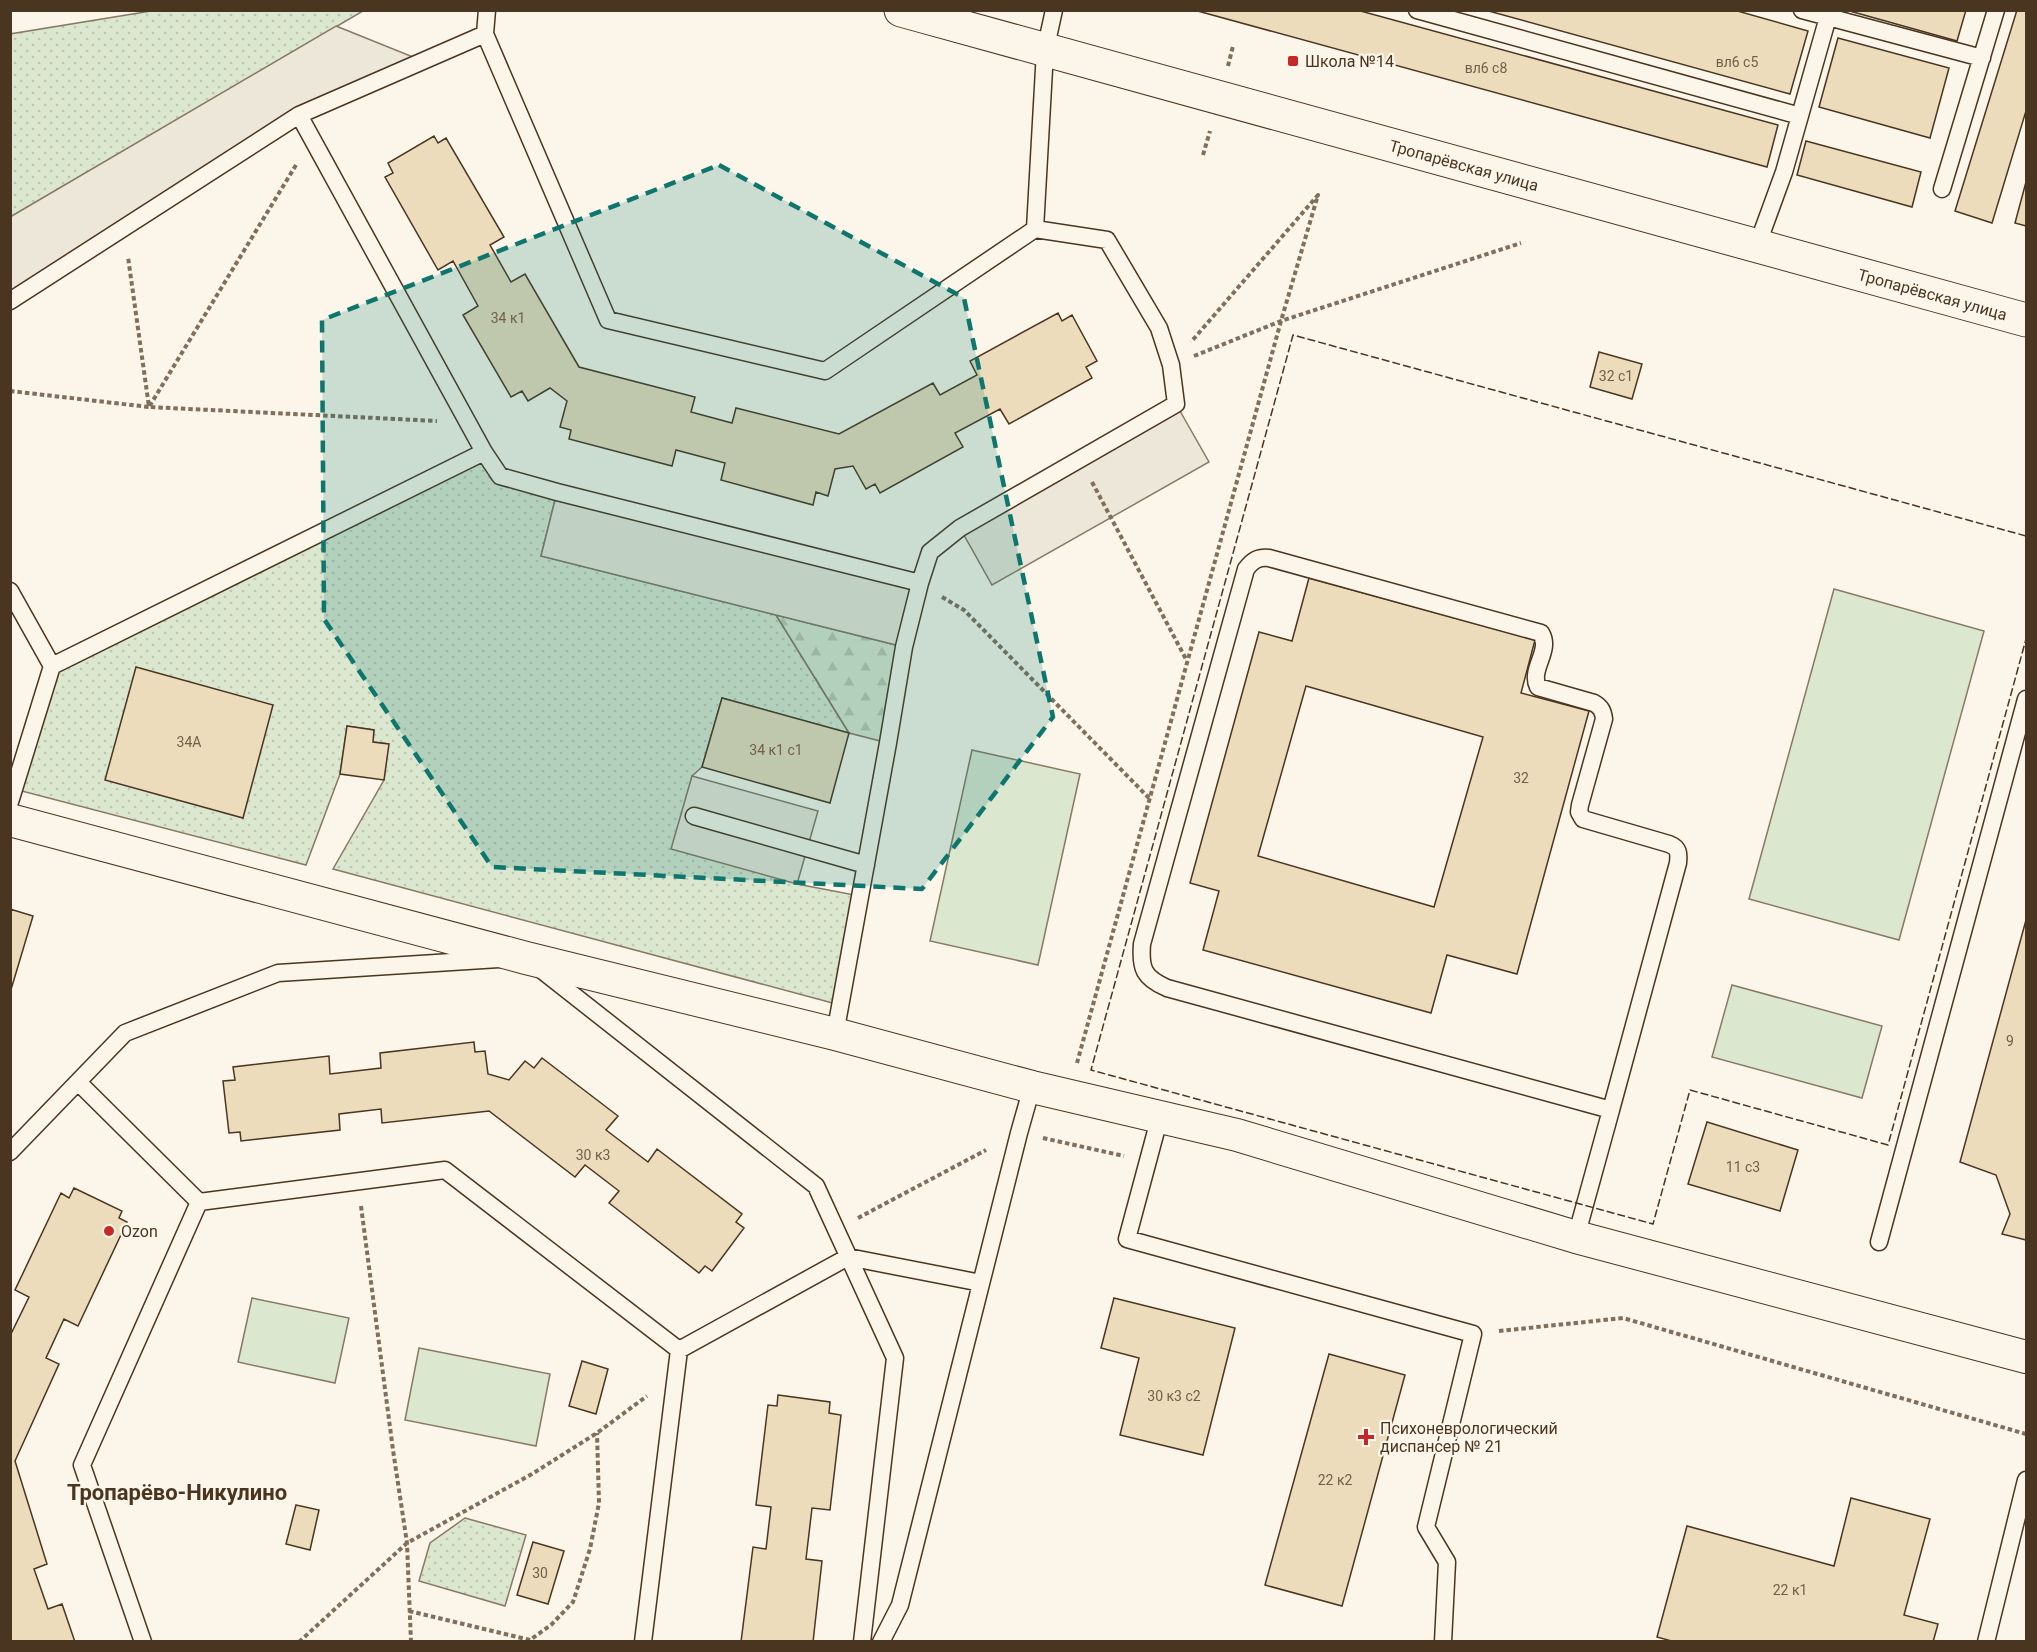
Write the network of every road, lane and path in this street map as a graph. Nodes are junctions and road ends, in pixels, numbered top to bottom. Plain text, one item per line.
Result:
1 (487, 10) edge
2 (901, 10) edge
3 (1054, 10) edge
4 (1417, 10) edge
5 (1802, 10) edge
6 (1996, 10) edge
7 (1828, 17) junction
8 (485, 34) junction
9 (1045, 51) junction
10 (1982, 58) junction
11 (299, 115) junction
12 (1800, 116) junction
13 (312, 139) junction
14 (1942, 189) dead end
15 (124, 227) junction
16 (1035, 229) junction
17 (1521, 243) dead end
18 (1758, 246) junction
19 (10, 301) edge
20 (2026, 320) edge
21 (1281, 321) junction
22 (1171, 366) junction
23 (10, 391) edge
24 (149, 407) junction
25 (467, 422) junction
26 (484, 452) junction
27 (1080, 459) junction
28 (920, 583) junction
29 (10, 591) edge
30 (1188, 662) junction
31 (52, 666) junction
32 (2026, 699) edge
33 (1150, 799) junction
34 (10, 802) edge
35 (694, 816) dead end
36 (10, 820) edge
37 (866, 866) junction
38 (526, 958) junction
39 (835, 1034) junction
40 (78, 1082) junction
41 (1038, 1089) junction
42 (1611, 1110) junction
43 (1160, 1116) junction
44 (1019, 1133) junction
45 (10, 1152) edge
46 (358, 1182) junction
47 (199, 1202) junction
48 (836, 1230) junction
49 (1576, 1237) junction
50 (1879, 1242) dead end
51 (848, 1257) junction
52 (981, 1283) junction
53 (1473, 1334) junction
54 (679, 1350) junction
55 (2026, 1357) edge
56 (676, 1374) junction
57 (597, 1433) junction
58 (2026, 1434) edge
59 (2026, 1480) edge
60 (407, 1543) junction
61 (409, 1611) junction
62 (143, 1641) edge
63 (299, 1641) edge
64 (411, 1641) edge
65 (531, 1641) edge
66 (643, 1641) edge
67 (862, 1641) edge
68 (881, 1641) edge
69 (1443, 1641) edge
70 (1986, 1641) edge

1 - 8 lane
2 - 9 street, Тропарёвская улица
3 - 9 lane
4 - 12 lane
5 - 7 lane
6 - 10 lane
7 - 10 lane
7 - 12 lane
8 - 11 lane
8 - 16 lane
9 - 16 lane
9 - 18 street, Тропарёвская улица
10 - 14 lane
11 - 13 lane
11 - 15 lane
12 - 18 lane
13 - 24 path
13 - 25 lane
15 - 19 lane
15 - 24 path
16 - 22 lane
17 - 21 path
18 - 20 street, Тропарёвская улица
21 - 22 path
21 - 22 path
21 - 30 path
22 - 27 lane
23 - 24 path
24 - 25 path
25 - 26 lane
26 - 28 lane
26 - 31 lane
27 - 28 lane
27 - 30 path
28 - 33 path
28 - 37 lane
29 - 31 lane
30 - 33 path
31 - 34 lane
32 - 50 lane
33 - 41 path
35 - 37 lane
36 - 38 street
37 - 39 lane
38 - 39 street
38 - 40 lane
38 - 48 lane
39 - 41 street
40 - 45 lane
40 - 47 lane
41 - 43 street
41 - 44 lane
42 - 42 lane
42 - 49 lane
43 - 49 street
43 - 53 lane
44 - 48 path
44 - 52 lane
46 - 47 lane
46 - 54 lane
46 - 60 path
47 - 62 lane
48 - 51 lane
49 - 55 street
51 - 52 lane
51 - 54 lane
51 - 67 lane
52 - 68 lane
53 - 58 path
53 - 69 lane
54 - 56 lane
56 - 57 path
56 - 66 lane
57 - 60 path
57 - 65 path
59 - 70 lane
60 - 61 path
60 - 63 path
61 - 64 path
61 - 65 path

